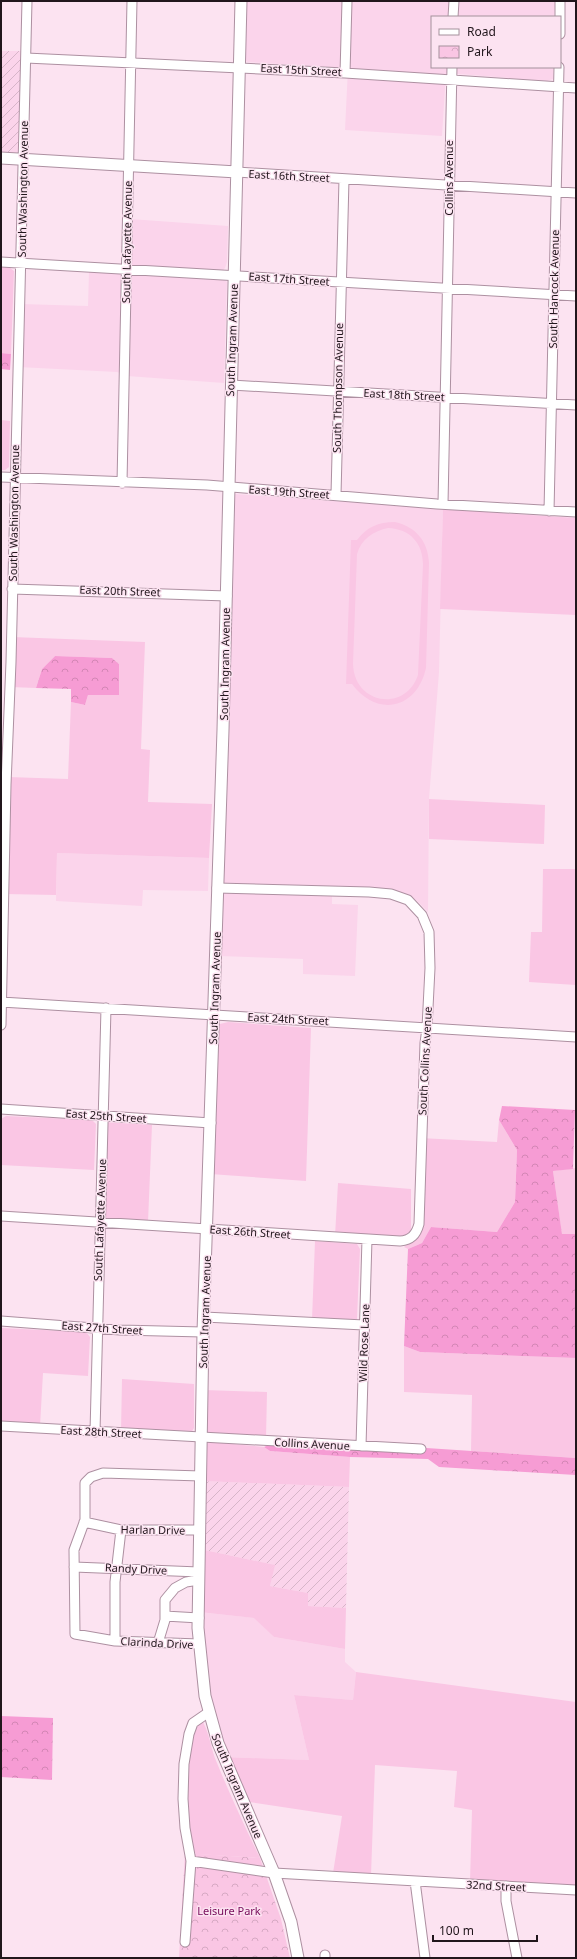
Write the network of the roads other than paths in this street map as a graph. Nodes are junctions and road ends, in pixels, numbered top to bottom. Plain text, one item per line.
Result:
1 (27, 1) edge
2 (132, 1) edge
3 (241, 1) edge
4 (347, 1) edge
5 (454, 1) edge
6 (560, 1) edge
7 (453, 16) edge
8 (560, 16) edge
9 (26, 58) junction
10 (131, 62) junction
11 (239, 67) junction
12 (452, 68) edge
13 (560, 68) edge
14 (345, 72) junction
15 (452, 80) junction
16 (559, 87) junction
17 (576, 88) edge
18 (1, 158) edge
19 (23, 160) junction
20 (128, 166) junction
21 (237, 172) junction
22 (344, 179) junction
23 (450, 185) junction
24 (556, 192) junction
25 (576, 193) edge
26 (1, 262) edge
27 (21, 264) junction
28 (126, 270) junction
29 (234, 275) junction
30 (340, 282) junction
31 (448, 289) junction
32 (554, 295) junction
33 (576, 296) edge
34 (231, 385) junction
35 (338, 391) junction
36 (446, 397) junction
37 (552, 403) junction
38 (576, 405) edge
39 (1, 477) edge
40 (14, 478) junction
41 (122, 483) junction
42 (230, 488) junction
43 (336, 495) junction
44 (443, 504) junction
45 (549, 511) junction
46 (576, 512) edge
47 (12, 589) junction
48 (227, 596) junction
49 (218, 888) junction
50 (1, 1002) edge
51 (106, 1008) junction
52 (214, 1015) junction
53 (1, 1025) edge
54 (427, 1028) junction
55 (576, 1037) edge
56 (1, 1109) edge
57 (103, 1116) junction
58 (211, 1123) junction
59 (422, 1154) joint
60 (1, 1216) edge
61 (100, 1223) junction
62 (208, 1230) junction
63 (367, 1239) junction
64 (204, 1317) junction
65 (1, 1320) edge
66 (364, 1325) junction
67 (97, 1328) junction
68 (203, 1332) junction
69 (1, 1426) edge
70 (95, 1432) junction
71 (202, 1438) junction
72 (361, 1446) junction
73 (421, 1449) dead end
74 (201, 1476) junction
75 (84, 1522) junction
76 (121, 1530) junction
77 (200, 1530) junction
78 (74, 1567) junction
79 (116, 1568) junction
80 (199, 1576) junction
81 (165, 1616) junction
82 (199, 1618) junction
83 (115, 1641) junction
84 (158, 1643) junction
85 (199, 1644) junction
86 (209, 1712) junction
87 (191, 1861) junction
88 (274, 1873) junction
89 (415, 1881) junction
90 (506, 1886) junction
91 (576, 1890) edge
92 (185, 1942) dead end
93 (298, 1958) edge
94 (425, 1958) edge
95 (517, 1958) edge

1 - 9 street, South Washington Avenue
2 - 10 street, South Lafayette Avenue
3 - 11 main road, South Ingram Avenue
4 - 14 street
5 - 7 street
6 - 8 street
9 - 10 street, East 15th Street
9 - 19 street, South Washington Avenue
10 - 11 street, East 15th Street
10 - 20 street, South Lafayette Avenue
11 - 14 street, East 15th Street
11 - 21 main road, South Ingram Avenue
12 - 15 street, Collins Avenue
13 - 16 street, South Hancock Avenue
14 - 15 street, East 15th Street
15 - 16 street, East 15th Street
15 - 23 street, Collins Avenue
16 - 17 street, East 15th Street
16 - 24 street, South Hancock Avenue
18 - 19 main road, East 16th Street
19 - 20 main road, East 16th Street
19 - 27 street, South Washington Avenue
20 - 21 main road, East 16th Street
20 - 28 street, South Lafayette Avenue
21 - 22 street, East 16th Street
21 - 29 main road, South Ingram Avenue
22 - 23 street, East 16th Street
22 - 30 street, South Thompson Avenue
23 - 24 street, East 16th Street
23 - 31 street, Collins Avenue
24 - 25 street, East 16th Street
24 - 32 street, South Hancock Avenue
26 - 27 street, East 17th Street
27 - 28 street, East 17th Street
27 - 40 street, South Washington Avenue
28 - 29 street, East 17th Street
28 - 41 street, South Lafayette Avenue
29 - 30 street, East 17th Street
29 - 34 main road, South Ingram Avenue
30 - 31 street, East 17th Street
30 - 35 street, South Thompson Avenue
31 - 32 street, East 17th Street
31 - 36 street
32 - 33 street, East 17th Street
32 - 37 street, South Hancock Avenue
34 - 35 street, East 18th Street
34 - 42 main road, South Ingram Avenue
35 - 36 street, East 18th Street
35 - 43 street, South Thompson Avenue
36 - 37 street, East 18th Street
36 - 44 street
37 - 38 street, East 18th Street
37 - 45 street, South Hancock Avenue
39 - 40 street, East 19th Street
40 - 41 street, East 19th Street
40 - 47 street, South Washington Avenue
41 - 42 street, East 19th Street
42 - 43 street, East 19th Street
42 - 48 main road, South Ingram Avenue
43 - 44 street, East 19th Street
44 - 45 street, East 19th Street
45 - 46 street, East 19th Street
47 - 48 street, East 20th Street
47 - 50 street, South Washington Avenue
48 - 49 main road, South Ingram Avenue
49 - 52 main road, South Ingram Avenue
49 - 54 street, South Collins Avenue
50 - 51 street, East 24th Street
50 - 53 street, South Washington Avenue
51 - 52 street, East 24th Street
51 - 57 street, South Lafayette Avenue
52 - 54 street, East 24th Street
52 - 58 main road, South Ingram Avenue
54 - 55 street, East 24th Street
54 - 59 street, South Collins Avenue
56 - 57 street, East 25th Street
57 - 58 street, East 25th Street
57 - 61 street, South Lafayette Avenue
58 - 62 main road, South Ingram Avenue
59 - 63 street, East 26th Street
60 - 61 street, East 26th Street
61 - 62 street, East 26th Street
61 - 67 street, South Lafayette Avenue
62 - 63 street, East 26th Street
62 - 64 main road, South Ingram Avenue
63 - 66 street, Wild Rose Lane
64 - 66 street
64 - 68 main road, South Ingram Avenue
65 - 67 street, East 27th Street
66 - 72 street, Wild Rose Lane
67 - 68 street, East 27th Street
67 - 70 street, South Lafayette Avenue
68 - 71 main road, South Ingram Avenue
69 - 70 street, East 28th Street
70 - 71 street, East 28th Street
71 - 72 street, Collins Avenue
71 - 74 main road, South Ingram Avenue
72 - 73 street, Collins Avenue
74 - 75 street
74 - 77 main road, South Ingram Avenue
75 - 76 street, Harlan Drive
75 - 78 street
76 - 77 street, Harlan Drive
76 - 79 street, Clarinda Drive
77 - 80 main road, South Ingram Avenue
78 - 79 street, Randy Drive
78 - 83 street
79 - 80 street, Randy Drive
79 - 83 street, Clarinda Drive
80 - 81 street
80 - 82 main road, South Ingram Avenue
81 - 82 street
81 - 84 street
82 - 85 main road, South Ingram Avenue
83 - 84 street, Clarinda Drive
84 - 85 street, Clarinda Drive
85 - 86 main road, South Ingram Avenue
86 - 87 street
86 - 88 main road, South Ingram Avenue
87 - 88 street, 32nd Street
87 - 92 street
88 - 89 street, 32nd Street
88 - 93 main road, South Ingram Avenue
89 - 90 street, 32nd Street
89 - 94 street
90 - 91 street, 32nd Street
90 - 95 street

